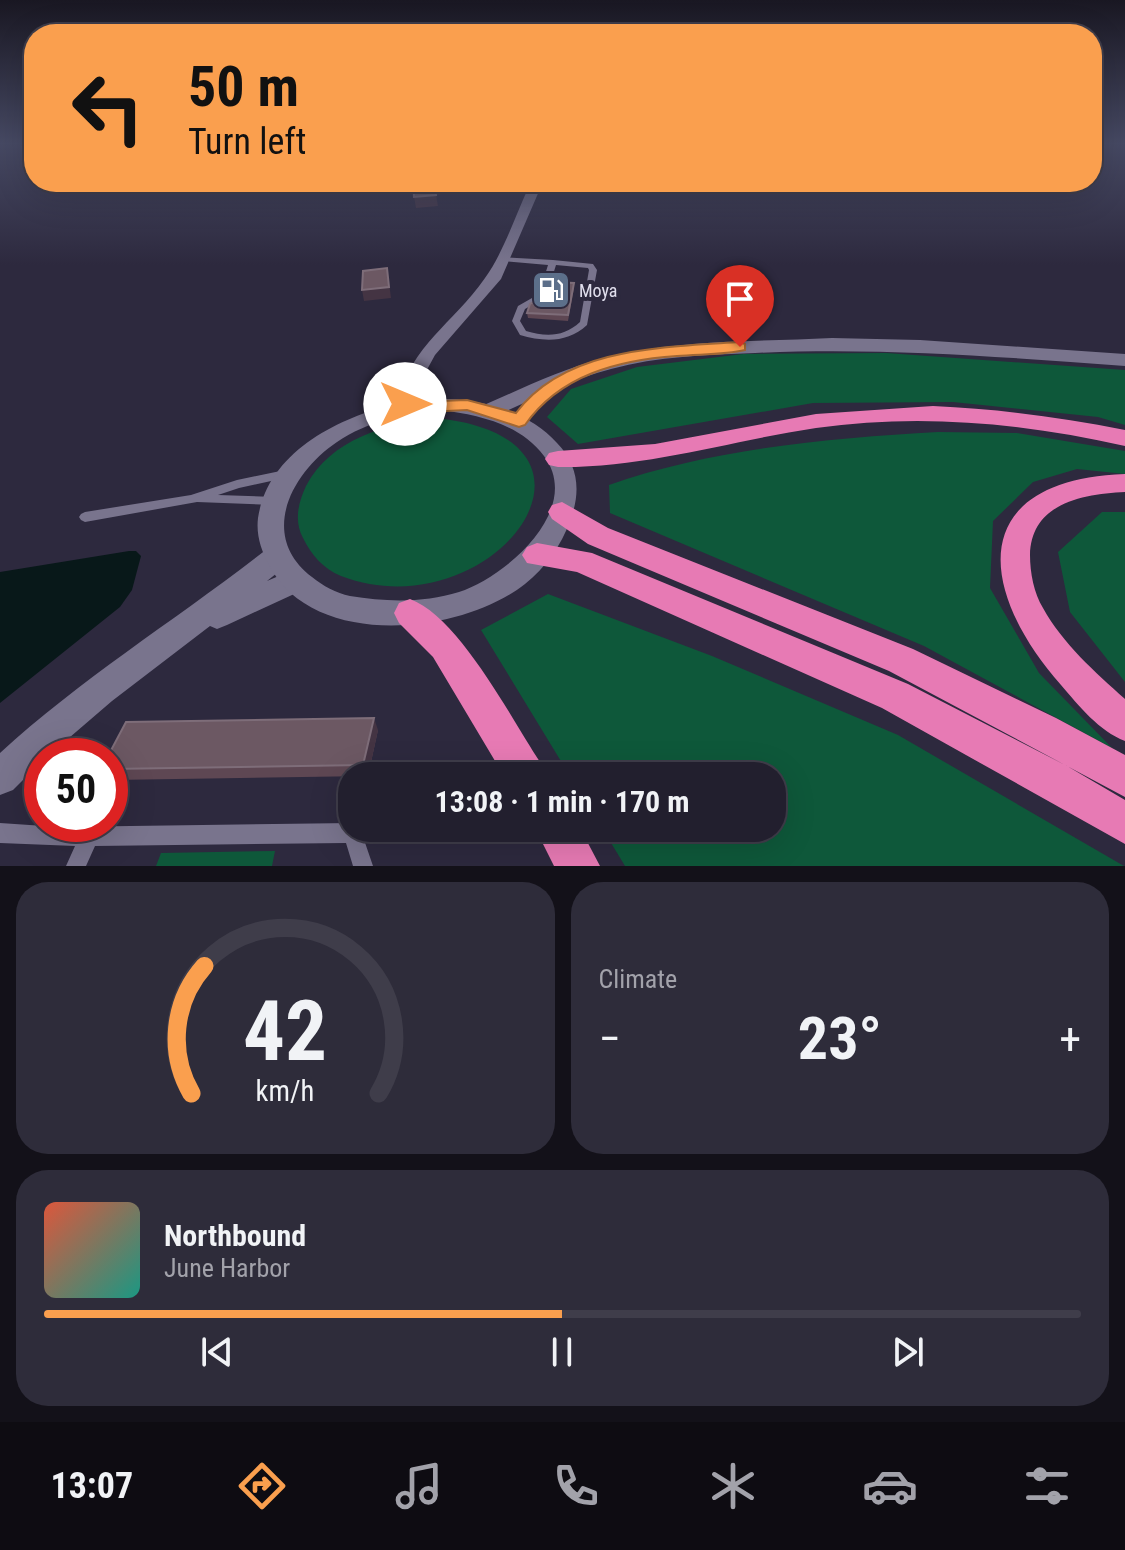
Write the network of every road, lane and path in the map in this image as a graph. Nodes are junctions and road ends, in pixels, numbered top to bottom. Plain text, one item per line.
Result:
1 (533, 192) edge
2 (503, 259) junction
3 (553, 262) junction
4 (1125, 360) edge
5 (422, 364) junction
6 (560, 379) junction
7 (441, 404) junction
8 (404, 408) junction
9 (491, 410) junction
10 (519, 421) junction
11 (1125, 438) edge
12 (558, 459) junction
13 (290, 472) junction
14 (1125, 483) edge
15 (192, 499) junction
16 (275, 501) junction
17 (562, 512) junction
18 (85, 517) dead end
19 (537, 555) junction
20 (277, 557) junction
21 (295, 581) junction
22 (410, 613) junction
23 (179, 631) junction
24 (1125, 723) edge
25 (517, 762) edge
26 (0, 777) edge
27 (1125, 777) edge
28 (1125, 823) edge
29 (0, 833) edge
30 (24, 834) edge
31 (128, 836) edge
32 (87, 842) edge
33 (564, 842) edge
34 (76, 866) edge
35 (363, 866) edge
36 (578, 866) edge

1 - 2 main road
2 - 3 lane
2 - 5 main road
3 - 3 lane
4 - 6 main road
5 - 7 main road
5 - 8 main road
6 - 9 main road
6 - 10 main road
7 - 8 main road
7 - 9 main road
8 - 13 main road
9 - 10 main road
10 - 12 main road
11 - 12 highway
12 - 17 main road
13 - 15 lane
13 - 16 main road
14 - 24 highway
15 - 16 lane
15 - 18 lane
16 - 20 main road
17 - 19 main road
17 - 27 highway
19 - 22 main road
19 - 28 highway
20 - 21 main road
20 - 23 main road
21 - 22 main road
21 - 23 main road
22 - 25 highway
23 - 26 main road
29 - 30 lane
31 - 35 lane
32 - 34 lane
33 - 36 highway

